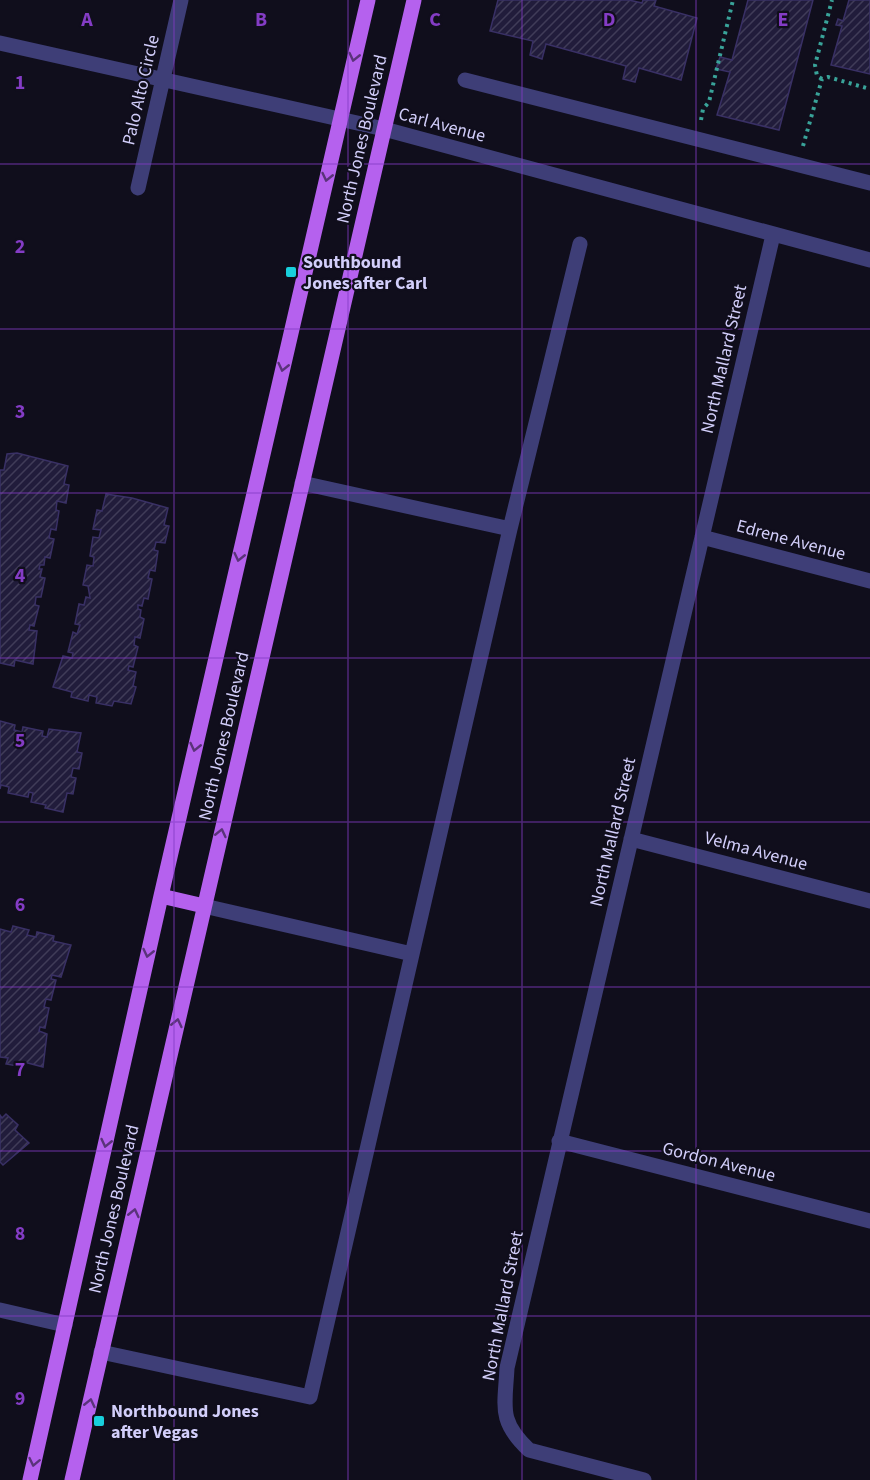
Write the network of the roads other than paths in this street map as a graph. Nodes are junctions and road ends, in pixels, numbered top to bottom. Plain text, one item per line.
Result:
1 (181, 0) edge
2 (368, 0) edge
3 (414, 0) edge
4 (0, 43) edge
5 (163, 79) junction
6 (465, 80) dead end
7 (340, 120) junction
8 (384, 129) junction
9 (870, 183) edge
10 (138, 188) dead end
11 (773, 235) junction
12 (580, 244) dead end
13 (870, 260) edge
14 (302, 483) junction
15 (510, 530) junction
16 (702, 537) junction
17 (870, 581) edge
18 (631, 839) junction
19 (160, 896) junction
20 (870, 901) edge
21 (204, 906) junction
22 (412, 954) junction
23 (559, 1141) junction
24 (870, 1221) edge
25 (0, 1310) edge
26 (65, 1325) junction
27 (101, 1352) junction
28 (30, 1480) edge
29 (72, 1480) edge
30 (644, 1480) edge

1 - 5 street, Palo Alto Circle
2 -> 7 main road, North Jones Boulevard
3 - 8 main road, North Jones Boulevard
4 - 5 street, Carl Avenue
5 - 7 street, Carl Avenue
5 - 10 street, Palo Alto Circle
6 - 9 street
7 - 8 street, Carl Avenue
7 -> 19 main road, North Jones Boulevard
8 - 11 street, Carl Avenue
8 - 14 main road, North Jones Boulevard
11 - 13 street, Carl Avenue
11 - 16 street, North Mallard Street
12 - 15 street
14 - 15 street
21 -> 14 main road, North Jones Boulevard
15 - 22 street
16 - 17 street, Edrene Avenue
16 - 18 street, North Mallard Street
18 - 20 street, Velma Avenue
18 - 23 street, North Mallard Street
19 - 21 main road
19 -> 26 main road, North Jones Boulevard
21 - 22 street
27 -> 21 main road, North Jones Boulevard
22 - 27 street
23 - 24 street, Gordon Avenue
23 - 30 street, North Mallard Street
25 - 26 street
26 -> 28 main road, North Jones Boulevard
29 -> 27 main road, North Jones Boulevard

